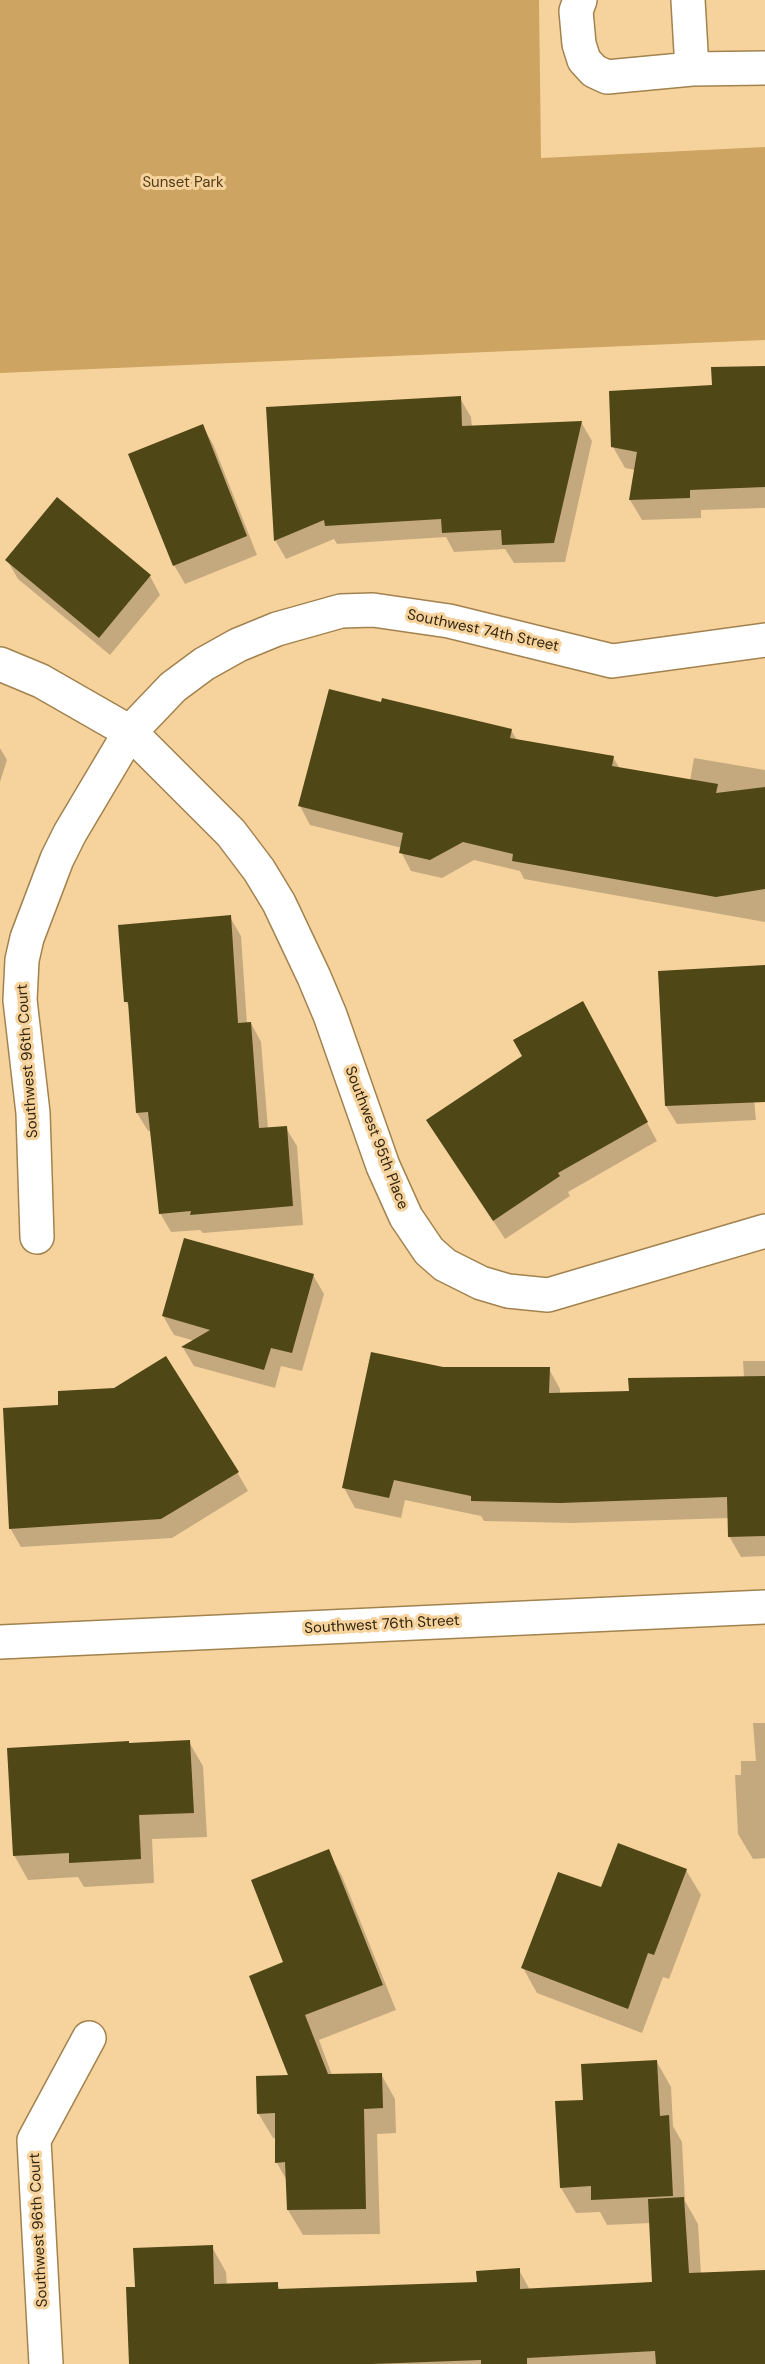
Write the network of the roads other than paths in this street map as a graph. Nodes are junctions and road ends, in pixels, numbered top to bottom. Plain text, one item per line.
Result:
1 (580, 0) edge
2 (688, 0) edge
3 (765, 68) edge
4 (692, 69) junction
5 (765, 640) edge
6 (0, 664) edge
7 (130, 732) junction
8 (765, 1231) edge
9 (37, 1237) dead end
10 (765, 1607) edge
11 (0, 1642) edge
12 (89, 2038) dead end
13 (46, 2364) edge

1 - 4 street
2 - 4 street
3 - 4 street
5 - 7 street, Southwest 74th Street
6 - 7 street
7 - 8 street, Southwest 95th Place
7 - 9 street, Southwest 96th Court
10 - 11 street, Southwest 76th Street
12 - 13 street, Southwest 96th Court

